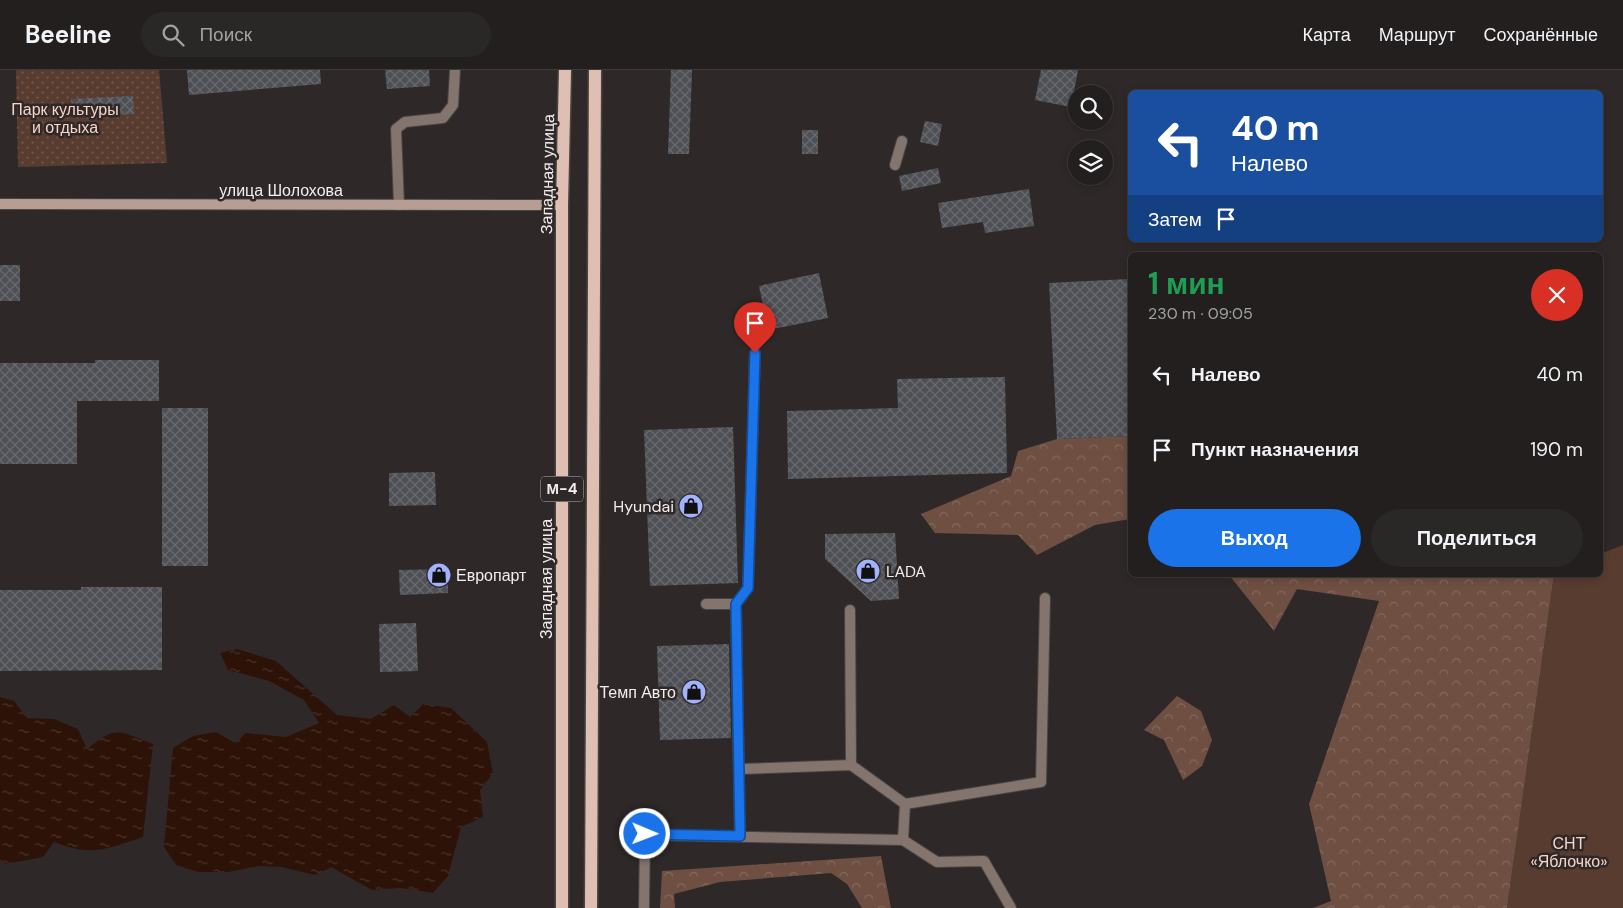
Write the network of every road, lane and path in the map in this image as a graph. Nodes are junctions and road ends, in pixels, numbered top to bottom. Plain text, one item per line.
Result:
1 (456, 70) edge
2 (565, 70) edge
3 (595, 70) edge
4 (902, 141) dead end
5 (895, 165) dead end
6 (0, 204) edge
7 (399, 205) junction
8 (562, 205) junction
9 (755, 353) dead end
10 (1045, 598) dead end
11 (706, 604) dead end
12 (736, 604) junction
13 (850, 610) dead end
14 (850, 766) junction
15 (740, 769) junction
16 (905, 804) junction
17 (740, 836) junction
18 (903, 840) junction
19 (562, 908) edge
20 (590, 908) edge
21 (644, 908) edge
22 (1011, 908) edge

1 - 7 lane
2 - 8 main road, Западная улица / М-4
3 - 20 main road, М-4
4 - 5 lane
6 - 7 street, улица Шолохова
7 - 8 street, улица Шолохова
8 - 19 main road, Западная улица / М-4
9 - 12 lane
10 - 16 lane
11 - 12 lane
12 - 15 lane
13 - 14 lane
14 - 15 lane
14 - 16 lane
15 - 17 lane
16 - 18 lane
17 - 18 lane
17 - 21 lane
18 - 22 lane

